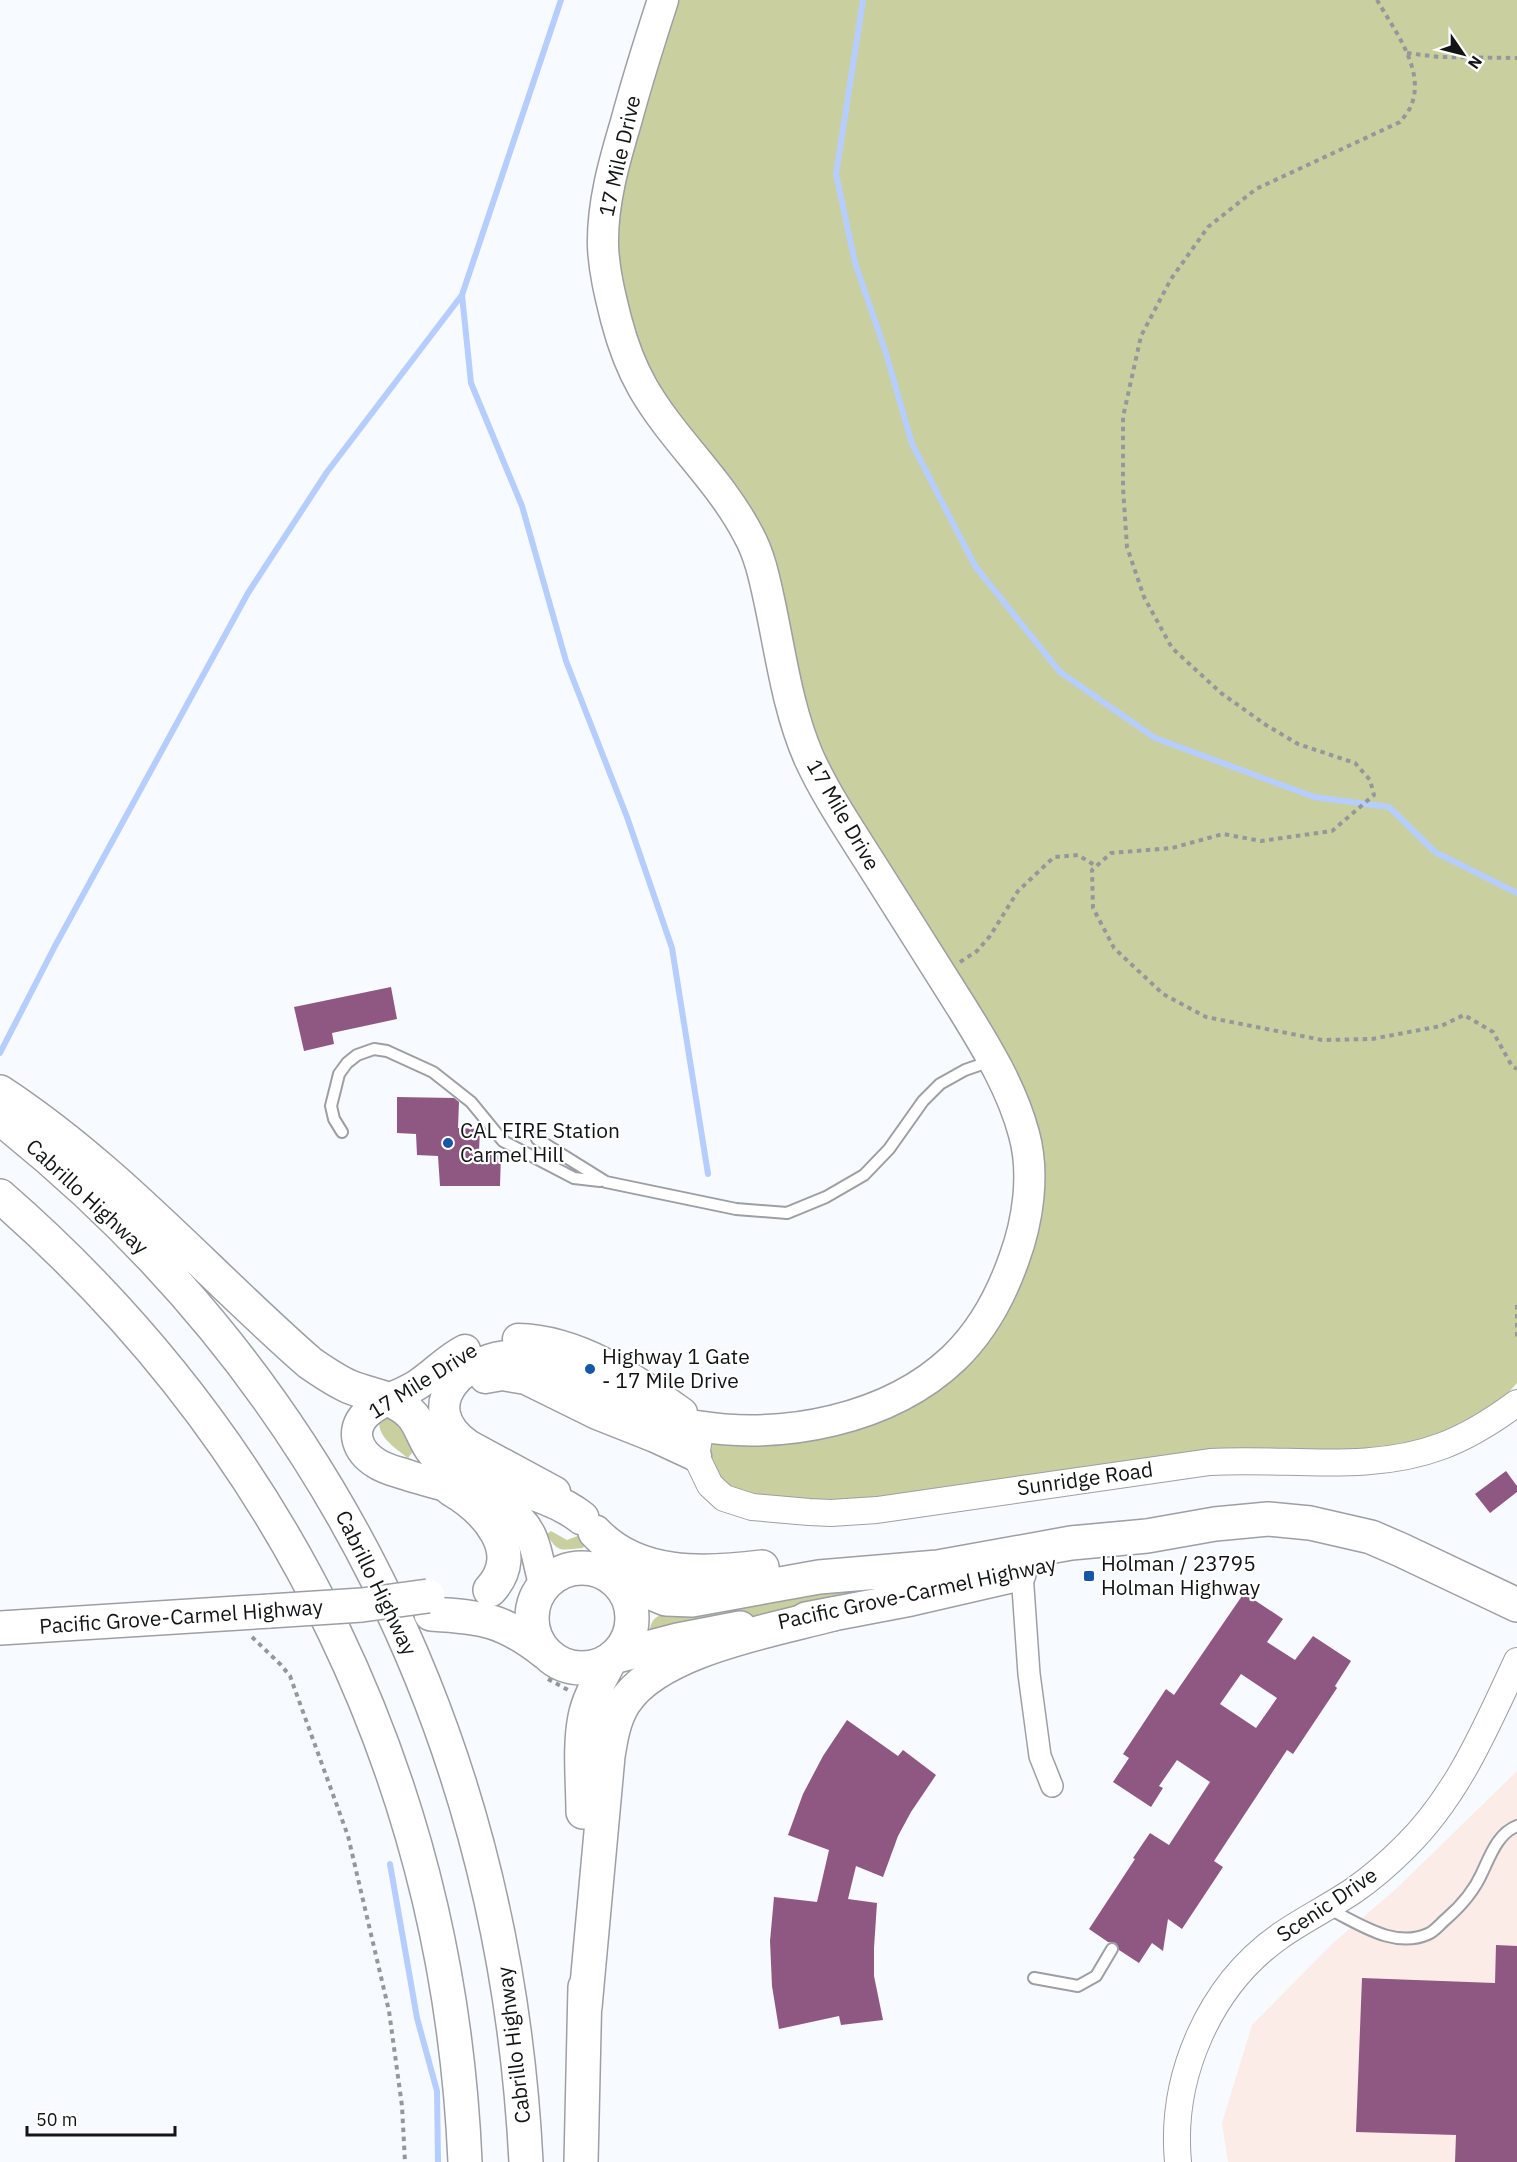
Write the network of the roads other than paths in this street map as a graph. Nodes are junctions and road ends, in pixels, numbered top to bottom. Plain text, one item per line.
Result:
1 (663, 0) edge
2 (994, 1060) junction
3 (0, 1092) edge
4 (0, 1118) edge
5 (342, 1132) dead end
6 (537, 1139) dead end
7 (606, 1182) junction
8 (0, 1196) edge
9 (0, 1226) edge
10 (168, 1369) junction
11 (389, 1400) junction
12 (1517, 1404) edge
13 (447, 1422) junction
14 (702, 1427) junction
15 (696, 1456) junction
16 (451, 1489) junction
17 (588, 1525) junction
18 (1148, 1536) junction
19 (862, 1572) junction
20 (1022, 1573) junction
21 (618, 1582) junction
22 (543, 1586) junction
23 (489, 1590) junction
24 (430, 1605) junction
25 (1517, 1605) edge
26 (833, 1614) junction
27 (0, 1628) edge
28 (546, 1653) junction
29 (612, 1659) junction
30 (1517, 1661) edge
31 (1052, 1786) dead end
32 (1517, 1826) edge
33 (1326, 1908) junction
34 (1112, 1949) dead end
35 (1034, 1978) dead end
36 (585, 2007) junction
37 (465, 2162) edge
38 (526, 2162) edge
39 (580, 2162) edge
40 (1178, 2162) edge

1 - 2 main road, 17 Mile Drive
2 - 7 lane
2 - 14 main road, 17 Mile Drive
3 - 11 main road
4 - 38 main road, Cabrillo Highway
5 - 7 lane
6 - 7 lane
8 - 10 main road
9 - 10 main road
10 - 37 main road
11 - 14 main road, 17 Mile Drive
11 - 16 main road, 17 Mile Drive
11 - 17 main road
12 - 15 street, Sunridge Road
13 - 14 main road, 17 Mile Drive
13 - 15 main road
13 - 17 main road
14 - 15 street
16 - 22 main road, 17 Mile Drive
16 - 23 main road
17 - 19 main road
17 - 21 main road
18 - 19 main road, Pacific Grove-Carmel Highway
18 - 20 main road, Pacific Grove-Carmel Highway
18 - 25 main road, Pacific Grove-Carmel Highway
19 - 21 main road, Pacific Grove-Carmel Highway
20 - 26 main road, Pacific Grove-Carmel Highway
20 - 31 street
21 - 22 main road
21 - 29 main road
22 - 23 main road, Pacific Grove-Carmel Highway
22 - 28 main road
23 - 24 main road, Pacific Grove-Carmel Highway
24 - 27 main road, Pacific Grove-Carmel Highway, bridge
24 - 28 main road, Pacific Grove-Carmel Highway
26 - 29 main road, Pacific Grove-Carmel Highway
26 - 36 main road
28 - 29 main road
29 - 36 main road
30 - 33 street, Scenic Drive
32 - 33 lane
33 - 40 street, Scenic Drive
34 - 35 lane
36 - 39 main road

